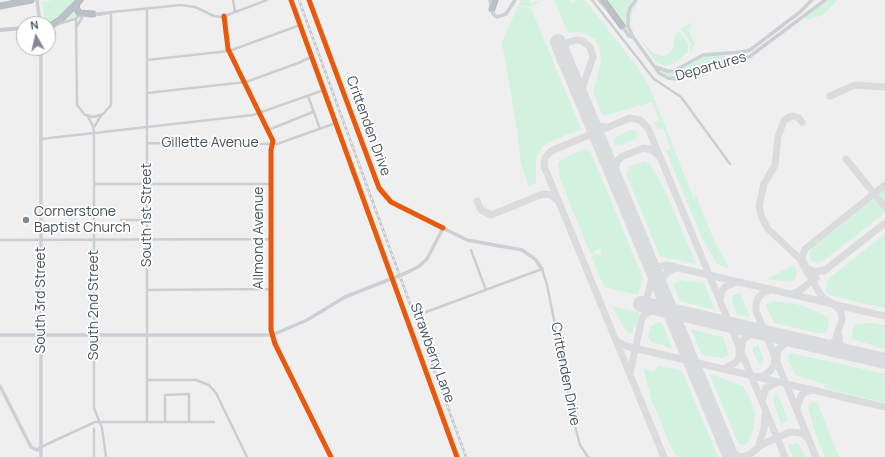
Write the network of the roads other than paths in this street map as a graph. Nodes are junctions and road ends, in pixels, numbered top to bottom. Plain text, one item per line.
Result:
1 (30, 0) edge
2 (37, 0) edge
3 (233, 0) edge
4 (267, 0) edge
5 (291, 0) edge
6 (310, 0) edge
7 (490, 0) edge
8 (494, 0) edge
9 (515, 0) edge
10 (592, 0) edge
11 (599, 0) edge
12 (603, 0) edge
13 (636, 0) edge
14 (812, 0) edge
15 (825, 0) edge
16 (79, 1) edge
17 (0, 6) edge
18 (147, 8) junction
19 (492, 11) junction
20 (111, 12) junction
21 (235, 12) junction
22 (93, 14) junction
23 (39, 16) edge
24 (224, 16) junction
25 (82, 18) junction
26 (76, 20) junction
27 (56, 22) edge
28 (56, 25) edge
29 (300, 25) junction
30 (622, 26) junction
31 (16, 29) edge
32 (76, 29) junction
33 (0, 30) edge
34 (633, 37) junction
35 (228, 51) junction
36 (41, 56) edge
37 (312, 57) junction
38 (147, 60) junction
39 (655, 66) junction
40 (243, 82) junction
41 (324, 90) junction
42 (147, 93) junction
43 (308, 96) junction
44 (313, 112) junction
45 (259, 114) junction
46 (102, 115) junction
47 (87, 116) junction
48 (336, 123) junction
49 (94, 127) junction
50 (147, 127) junction
51 (320, 129) junction
52 (268, 130) junction
53 (94, 133) junction
54 (41, 139) junction
55 (147, 143) junction
56 (273, 144) junction
57 (730, 164) dead end
58 (147, 183) junction
59 (94, 184) junction
60 (271, 184) junction
61 (121, 220) dead end
62 (147, 220) junction
63 (442, 228) junction
64 (271, 239) junction
65 (0, 240) edge
66 (41, 240) junction
67 (94, 240) junction
68 (147, 240) junction
69 (471, 250) dead end
70 (542, 269) junction
71 (271, 289) junction
72 (147, 290) junction
73 (486, 290) junction
74 (418, 314) dead end
75 (0, 334) edge
76 (41, 335) junction
77 (94, 335) junction
78 (147, 335) junction
79 (272, 335) junction
80 (147, 380) junction
81 (0, 386) edge
82 (1, 392) edge
83 (147, 421) junction
84 (165, 421) junction
85 (99, 422) junction
86 (189, 422) junction
87 (214, 422) dead end
88 (94, 429) dead end
89 (41, 447) junction
90 (41, 457) edge
91 (94, 457) edge
92 (106, 457) edge
93 (247, 457) edge
94 (331, 457) edge
95 (457, 457) edge
96 (588, 457) edge

1 - 17 highway
2 - 23 main road
3 - 21 street
4 - 21 street
5 - 29 street, Strawberry Lane
6 - 63 main road, Crittenden Drive
7 - 19 main road
8 - 19 highway
9 - 19 main road
10 - 57 street
11 - 30 main road
12 - 30 highway
13 - 34 main road
14 - 39 main road
15 - 39 main road, Departures
16 - 22 highway
16 - 27 highway
18 - 20 street
18 - 24 street
18 - 38 street, South 1st Street
20 - 22 street
20 - 25 street
20 - 46 street
21 - 24 street
22 - 26 street
24 - 35 street, Allmond Avenue
25 - 26 street
25 - 32 street
26 - 28 street
26 - 32 street
29 - 35 street
29 - 37 street, Strawberry Lane
30 - 34 main road
31 - 33 main road
32 - 47 street
34 - 39 main road, Departures
35 - 38 street
35 - 40 street, Allmond Avenue
36 - 54 main road, South 3rd Street
37 - 40 street
37 - 41 street, Strawberry Lane
38 - 42 street, South 1st Street
40 - 42 street
40 - 45 street, Allmond Avenue
41 - 43 street
41 - 48 street, Strawberry Lane
42 - 50 street, South 1st Street
43 - 44 street
43 - 45 street
44 - 51 street
44 - 52 street
45 - 50 street
45 - 52 street, Allmond Avenue
46 - 47 street
46 - 49 street
47 - 49 street
48 - 51 street, Gillette Avenue
48 - 95 street, Strawberry Lane
49 - 53 street, South 2nd Street
50 - 53 street
50 - 55 street, South 1st Street
51 - 56 street, Gillette Avenue
52 - 56 street, Allmond Avenue
53 - 54 street
53 - 59 street, South 2nd Street
54 - 66 main road, South 3rd Street
55 - 56 street, Gillette Avenue
55 - 58 street, South 1st Street
56 - 60 street, Allmond Avenue
58 - 59 street
58 - 60 street
58 - 62 street, South 1st Street
59 - 67 street, South 2nd Street
60 - 64 street, Allmond Avenue
61 - 62 street
62 - 68 street, South 1st Street
63 - 70 main road, Crittenden Drive
63 - 79 main road, bridge
64 - 68 street
64 - 71 street, Allmond Avenue
65 - 66 street
66 - 67 street
66 - 76 main road, South 3rd Street
67 - 68 street
67 - 77 street, South 2nd Street
68 - 72 street, South 1st Street
69 - 73 street
70 - 73 street
70 - 96 street, Crittenden Drive
71 - 72 street
71 - 79 street, Allmond Avenue
72 - 78 street, South 1st Street
73 - 74 street
75 - 76 main road
76 - 77 main road
76 - 89 main road, South 3rd Street
77 - 78 main road
77 - 85 street, South 2nd Street
78 - 79 main road
78 - 80 street, South 1st Street
79 - 94 main road, Allmond Avenue
80 - 83 street, South 1st Street
80 - 93 street
81 - 82 main road
82 - 89 main road
83 - 84 street
83 - 85 street
84 - 86 street
84 - 86 street
85 - 89 street
85 - 92 street, South 2nd Street
86 - 87 street
88 - 91 street
89 - 90 main road, South 3rd Street

